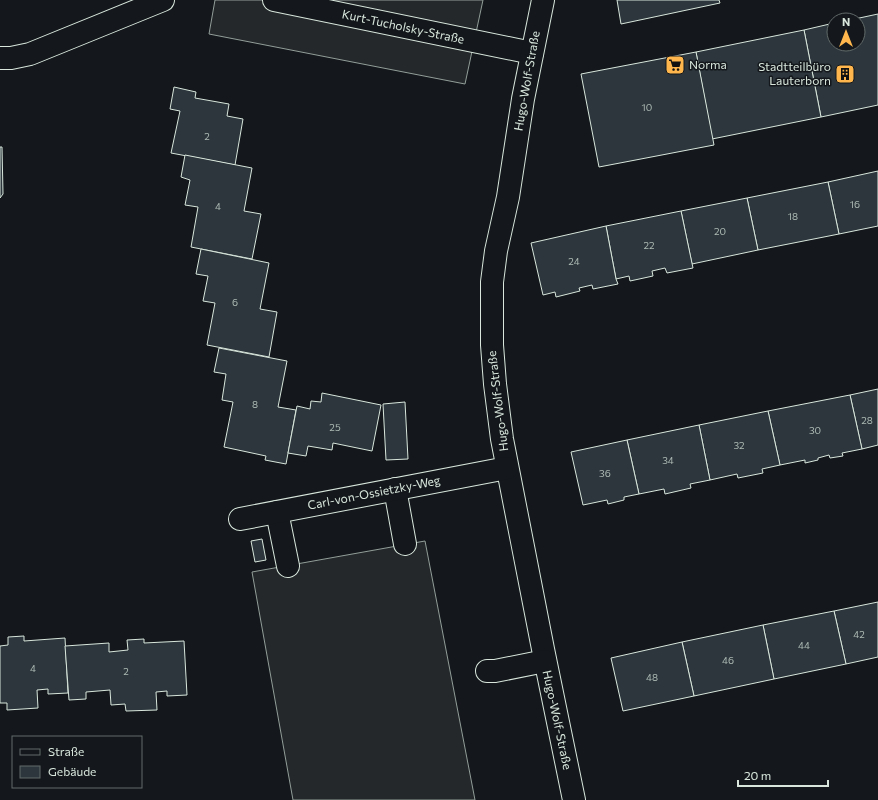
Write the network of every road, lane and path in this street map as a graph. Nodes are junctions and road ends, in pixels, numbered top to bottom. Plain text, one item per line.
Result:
1 (163, 0) edge
2 (274, 0) edge
3 (542, 0) edge
4 (532, 53) junction
5 (0, 58) edge
6 (507, 468) junction
7 (395, 489) junction
8 (277, 512) junction
9 (240, 519) dead end
10 (406, 544) dead end
11 (288, 566) dead end
12 (545, 662) junction
13 (487, 671) dead end
14 (574, 800) edge

1 - 5 street
2 - 4 street, Kurt-Tucholsky-Straße
3 - 4 street, Hugo-Wolf-Straße
4 - 6 street, Hugo-Wolf-Straße
6 - 7 street, Carl-von-Ossietzky-Weg
6 - 12 street, Hugo-Wolf-Straße
7 - 8 street, Carl-von-Ossietzky-Weg
7 - 10 street
8 - 9 street, Carl-von-Ossietzky-Weg
8 - 11 street
12 - 13 street
12 - 14 street, Hugo-Wolf-Straße

